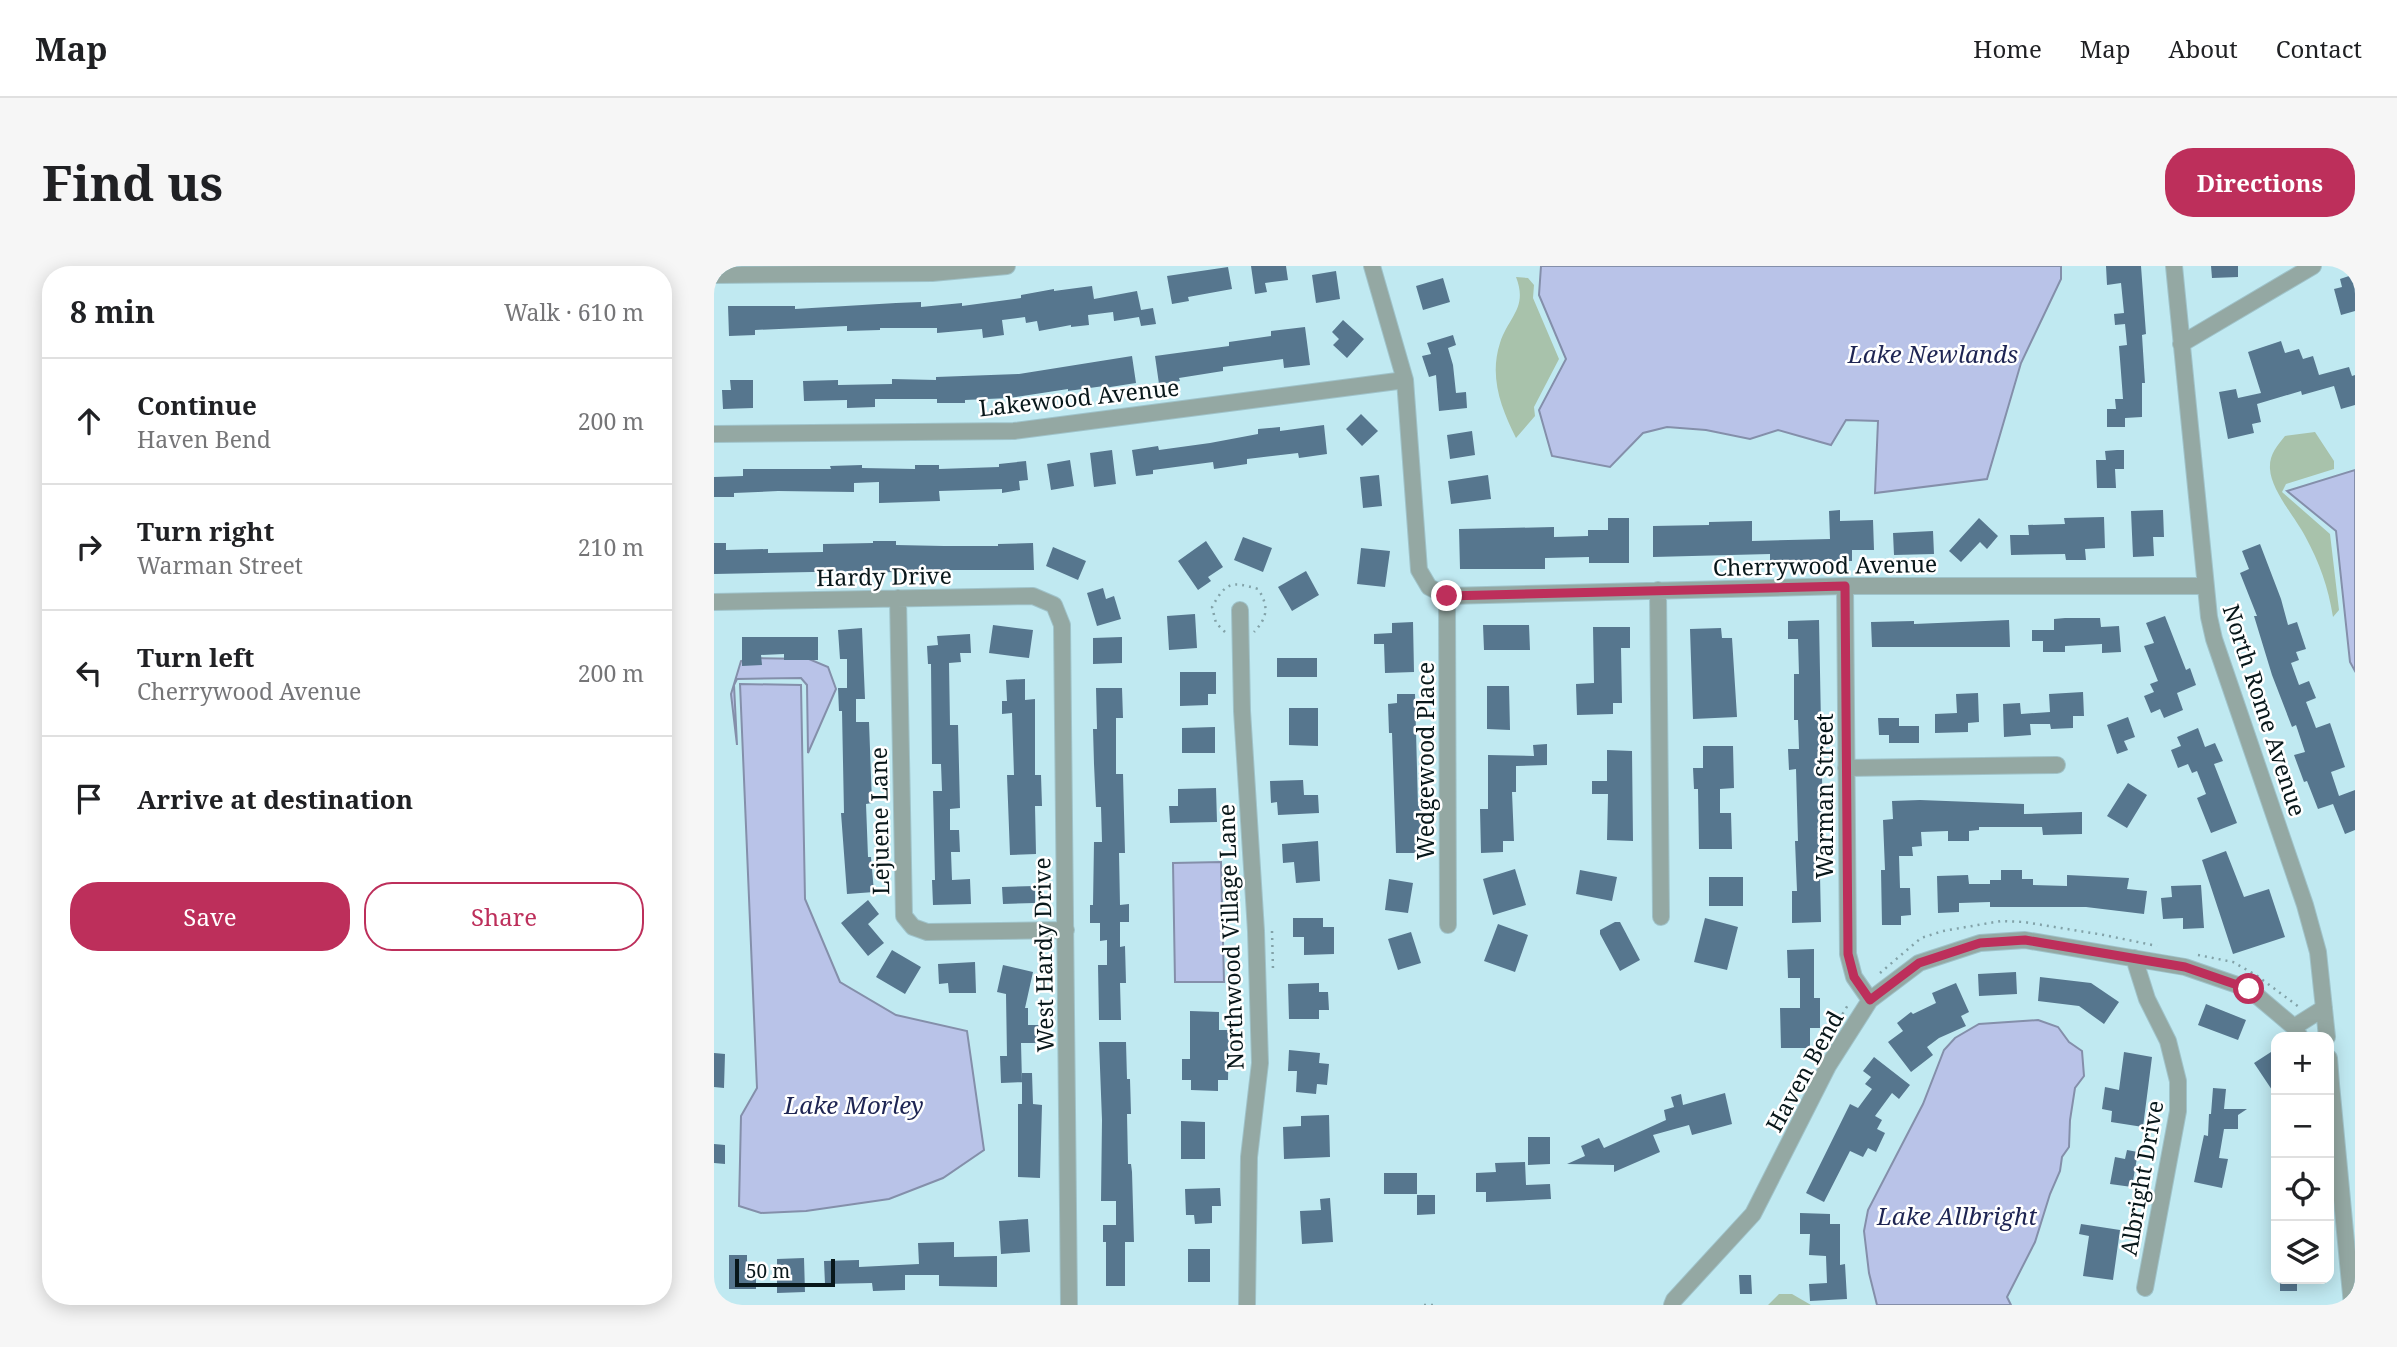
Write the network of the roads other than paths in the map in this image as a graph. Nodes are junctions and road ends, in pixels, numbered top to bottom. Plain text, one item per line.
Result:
1 (1007, 266) edge
2 (1372, 266) edge
3 (2174, 266) edge
4 (2313, 266) edge
5 (714, 275) edge
6 (2181, 344) junction
7 (1405, 380) junction
8 (714, 434) edge
9 (1845, 586) junction
10 (2204, 586) junction
11 (1658, 590) junction
12 (1447, 596) junction
13 (898, 598) junction
14 (714, 602) edge
15 (1054, 606) joint
16 (1240, 610) dead end
17 (2057, 765) dead end
18 (1846, 768) junction
19 (1661, 917) dead end
20 (1448, 925) dead end
21 (1066, 930) junction
22 (2134, 958) junction
23 (1866, 994) junction
24 (2324, 1008) junction
25 (2297, 1032) edge
26 (2326, 1032) edge
27 (2331, 1095) edge
28 (2145, 1288) dead end
29 (1069, 1305) edge
30 (1247, 1305) edge
31 (1672, 1305) edge
32 (2352, 1305) edge

1 - 5 street
2 - 7 street
3 - 6 street, North Rome Avenue
4 - 6 street
6 - 10 street, North Rome Avenue
7 - 8 street, Lakewood Avenue
7 - 12 street
9 - 10 street, Cherrywood Avenue
9 - 11 street, Cherrywood Avenue
9 - 18 street, Warman Street
10 - 24 street, North Rome Avenue
11 - 12 street, Cherrywood Avenue
11 - 19 street
12 - 20 street, Wedgewood Place
13 - 14 street, Hardy Drive
13 - 15 street, Hardy Drive
13 - 21 street, Lejuene Lane
15 - 21 street, West Hardy Drive
16 - 30 street, Northwood Village Lane
17 - 18 street
18 - 23 street, Warman Street
21 - 29 street, West Hardy Drive
22 - 23 street, Haven Bend
22 - 25 street, Haven Bend
22 - 28 street, Albright Drive
23 - 31 street, Haven Bend
24 - 25 street
24 - 26 street, North Rome Avenue
27 - 32 street

